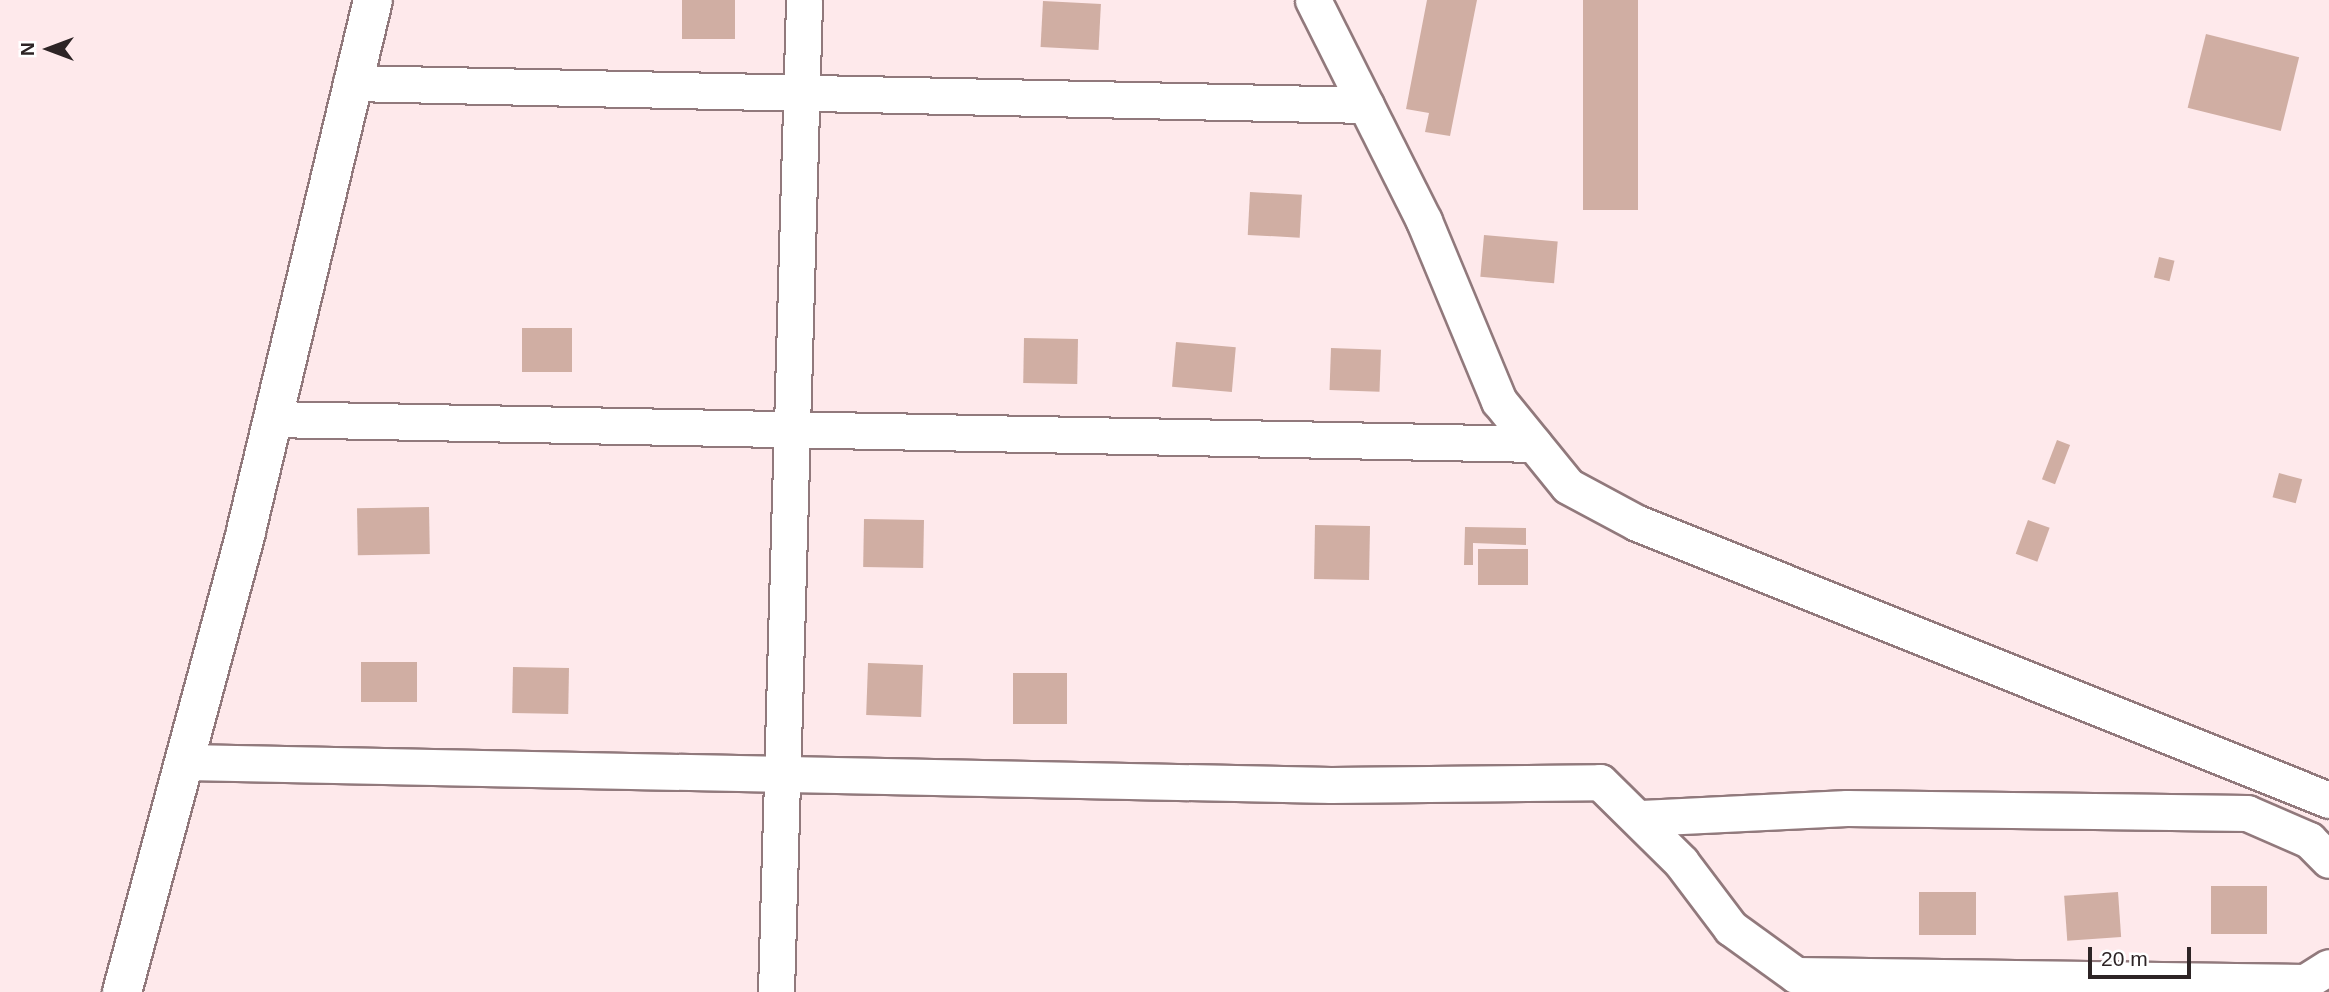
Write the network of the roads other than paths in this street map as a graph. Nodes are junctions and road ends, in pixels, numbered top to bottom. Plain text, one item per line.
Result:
1 (373, 0) edge
2 (804, 0) edge
3 (1313, 0) edge
4 (351, 83) junction
5 (801, 93) junction
6 (1366, 105) junction
7 (271, 419) junction
8 (792, 429) junction
9 (1534, 443) junction
10 (186, 762) junction
11 (782, 774) junction
12 (2329, 800) edge
13 (1641, 818) junction
14 (2329, 860) edge
15 (2313, 980) edge
16 (122, 992) edge
17 (775, 992) edge

1 - 4 street
2 - 5 street
3 - 6 street
4 - 5 street
4 - 7 street
5 - 6 street
5 - 8 street
6 - 9 street
7 - 8 street
7 - 10 street
8 - 9 street
8 - 11 street
9 - 12 street
10 - 11 street
10 - 16 street
11 - 13 street
11 - 17 street
13 - 14 street
13 - 15 street

